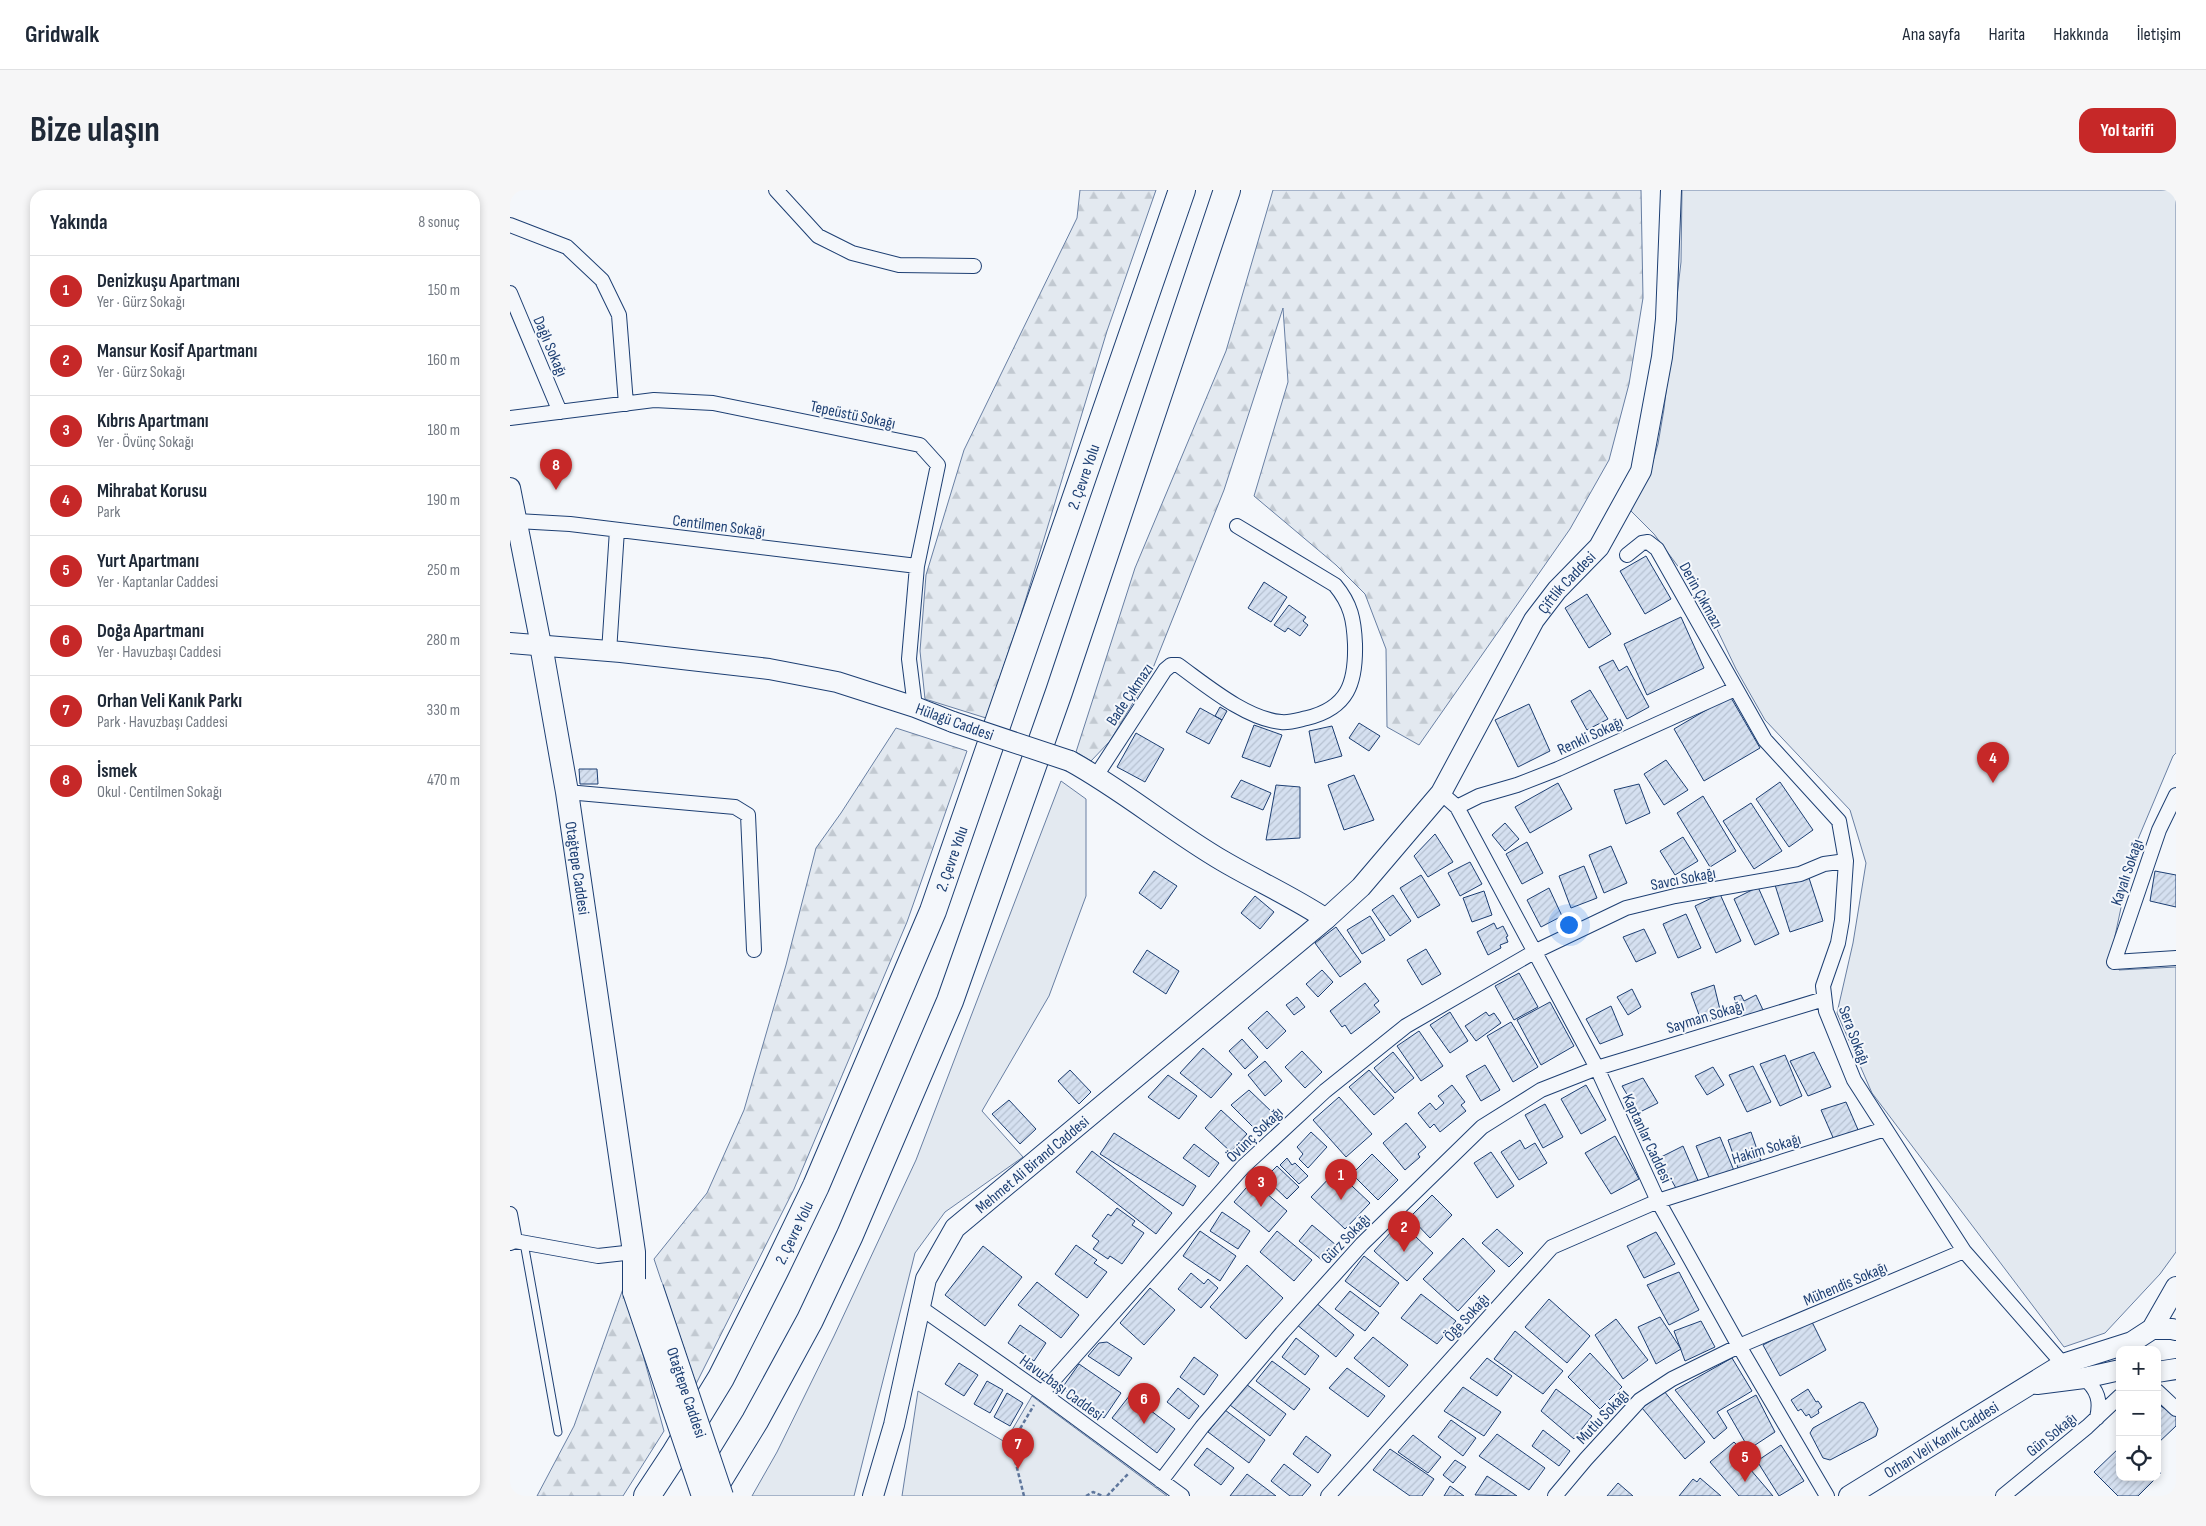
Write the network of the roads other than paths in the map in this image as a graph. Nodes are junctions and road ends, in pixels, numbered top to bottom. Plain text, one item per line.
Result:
1 (776, 190) edge
2 (1182, 190) edge
3 (1227, 190) edge
4 (1671, 190) edge
5 (510, 225) edge
6 (974, 266) dead end
7 (510, 293) edge
8 (626, 404) junction
9 (560, 412) junction
10 (510, 418) edge
11 (510, 488) edge
12 (518, 521) junction
13 (1237, 526) dead end
14 (617, 530) junction
15 (1627, 554) dead end
16 (917, 566) junction
17 (510, 643) edge
18 (541, 646) junction
19 (609, 652) junction
20 (1735, 689) junction
21 (914, 707) junction
22 (1096, 776) junction
23 (567, 792) junction
24 (1441, 793) junction
25 (2176, 795) edge
26 (1457, 806) junction
27 (1846, 861) junction
28 (1326, 919) junction
29 (754, 950) dead end
30 (1534, 952) junction
31 (2176, 958) edge
32 (1824, 999) junction
33 (1596, 1068) junction
34 (1885, 1129) junction
35 (1658, 1201) junction
36 (510, 1214) edge
37 (517, 1242) edge
38 (1964, 1251) junction
39 (634, 1252) junction
40 (2176, 1287) edge
41 (643, 1290) junction
42 (921, 1308) junction
43 (2152, 1329) junction
44 (2176, 1330) edge
45 (1740, 1346) junction
46 (2131, 1346) edge
47 (2116, 1350) edge
48 (2063, 1364) junction
49 (2176, 1369) edge
50 (2116, 1371) edge
51 (2161, 1371) edge
52 (2084, 1378) junction
53 (2032, 1384) junction
54 (2158, 1391) edge
55 (1042, 1393) junction
56 (2116, 1400) edge
57 (2176, 1409) edge
58 (2097, 1418) junction
59 (558, 1432) dead end
60 (1161, 1481) junction
61 (647, 1496) edge
62 (704, 1496) edge
63 (709, 1496) edge
64 (722, 1496) edge
65 (873, 1496) edge
66 (1182, 1496) edge
67 (1328, 1496) edge
68 (1555, 1496) edge
69 (1828, 1496) edge
70 (1849, 1496) edge
71 (2003, 1496) edge

1 - 6 street
2 - 61 highway, 2. Çevre Yolu
3 - 63 highway
4 - 24 street, Çiftlik Caddesi
5 - 8 street
7 - 9 street, Dağlı Sokağı
8 - 9 street, Tepeüstü Sokağı
8 - 16 street, Tepeüstü Sokağı
9 - 10 street, Tepeüstü Sokağı
11 - 12 street, Otağtepe Caddesi
12 - 14 street, Centilmen Sokağı
12 - 18 street, Otağtepe Caddesi
13 - 22 street, Bade Çıkmazı
14 - 16 street, Centilmen Sokağı
14 - 19 street
15 - 20 street, Derin Çıkmazı
16 - 21 street, Tepeüstü Sokağı
17 - 18 street, Hülagü Caddesi
18 - 19 street, Hülagü Caddesi
18 - 23 main road, Otağtepe Caddesi
19 - 21 street, Hülagü Caddesi
20 - 26 street, Renkli Sokağı
20 - 27 street, Sera Sokağı
21 - 22 street, Hülagü Caddesi, bridge
22 - 28 street, Hülagü Caddesi
23 - 29 street
23 - 39 main road, Otağtepe Caddesi
24 - 26 street, Kaptanlar Caddesi
24 - 28 street, Çiftlik Caddesi
25 - 31 street, Kayalı Sokağı
26 - 30 street, Kaptanlar Caddesi
27 - 30 street, Savcı Sokağı
27 - 32 street, Sera Sokağı
28 - 42 street, Mehmet Ali Birand Caddesi
30 - 33 street, Kaptanlar Caddesi
30 - 55 street, Övünç Sokağı
32 - 33 street, Sayman Sokağı
32 - 34 street, Sera Sokağı
33 - 35 street, Kaptanlar Caddesi
33 - 60 street, Gürz Sokağı
34 - 35 street, Hakim Sokağı
34 - 38 street, Sera Sokağı
35 - 45 street, Kaptanlar Caddesi
35 - 67 street, Öḡe Sokağı
36 - 37 street
37 - 39 street
37 - 59 lane
38 - 45 street, Mühendis Sokağı
38 - 48 street, Sera Sokağı
39 - 41 main road, Otağtepe Caddesi
40 - 43 street
41 - 62 main road, Otağtepe Caddesi, bridge
41 - 64 main road, Otağtepe Caddesi, bridge
42 - 55 street, Havuzbaşı Caddesi
42 - 65 street, Mehmet Ali Birand Caddesi
43 - 44 street
43 - 46 street, Orhan Veli Kanık Caddesi
45 - 68 street, Mutlu Sokağı
45 - 69 street, Kaptanlar Caddesi
47 - 48 street, Orhan Veli Kanık Caddesi
48 - 53 street, Orhan Veli Kanık Caddesi
49 - 51 street
50 - 52 street
52 - 53 street
52 - 58 street
53 - 70 street, Orhan Veli Kanık Caddesi
54 - 57 street
55 - 60 street, Havuzbaşı Caddesi
56 - 58 street, Gün Sokağı
58 - 71 street, Gün Sokağı
60 - 66 street, Havuzbaşı Caddesi

